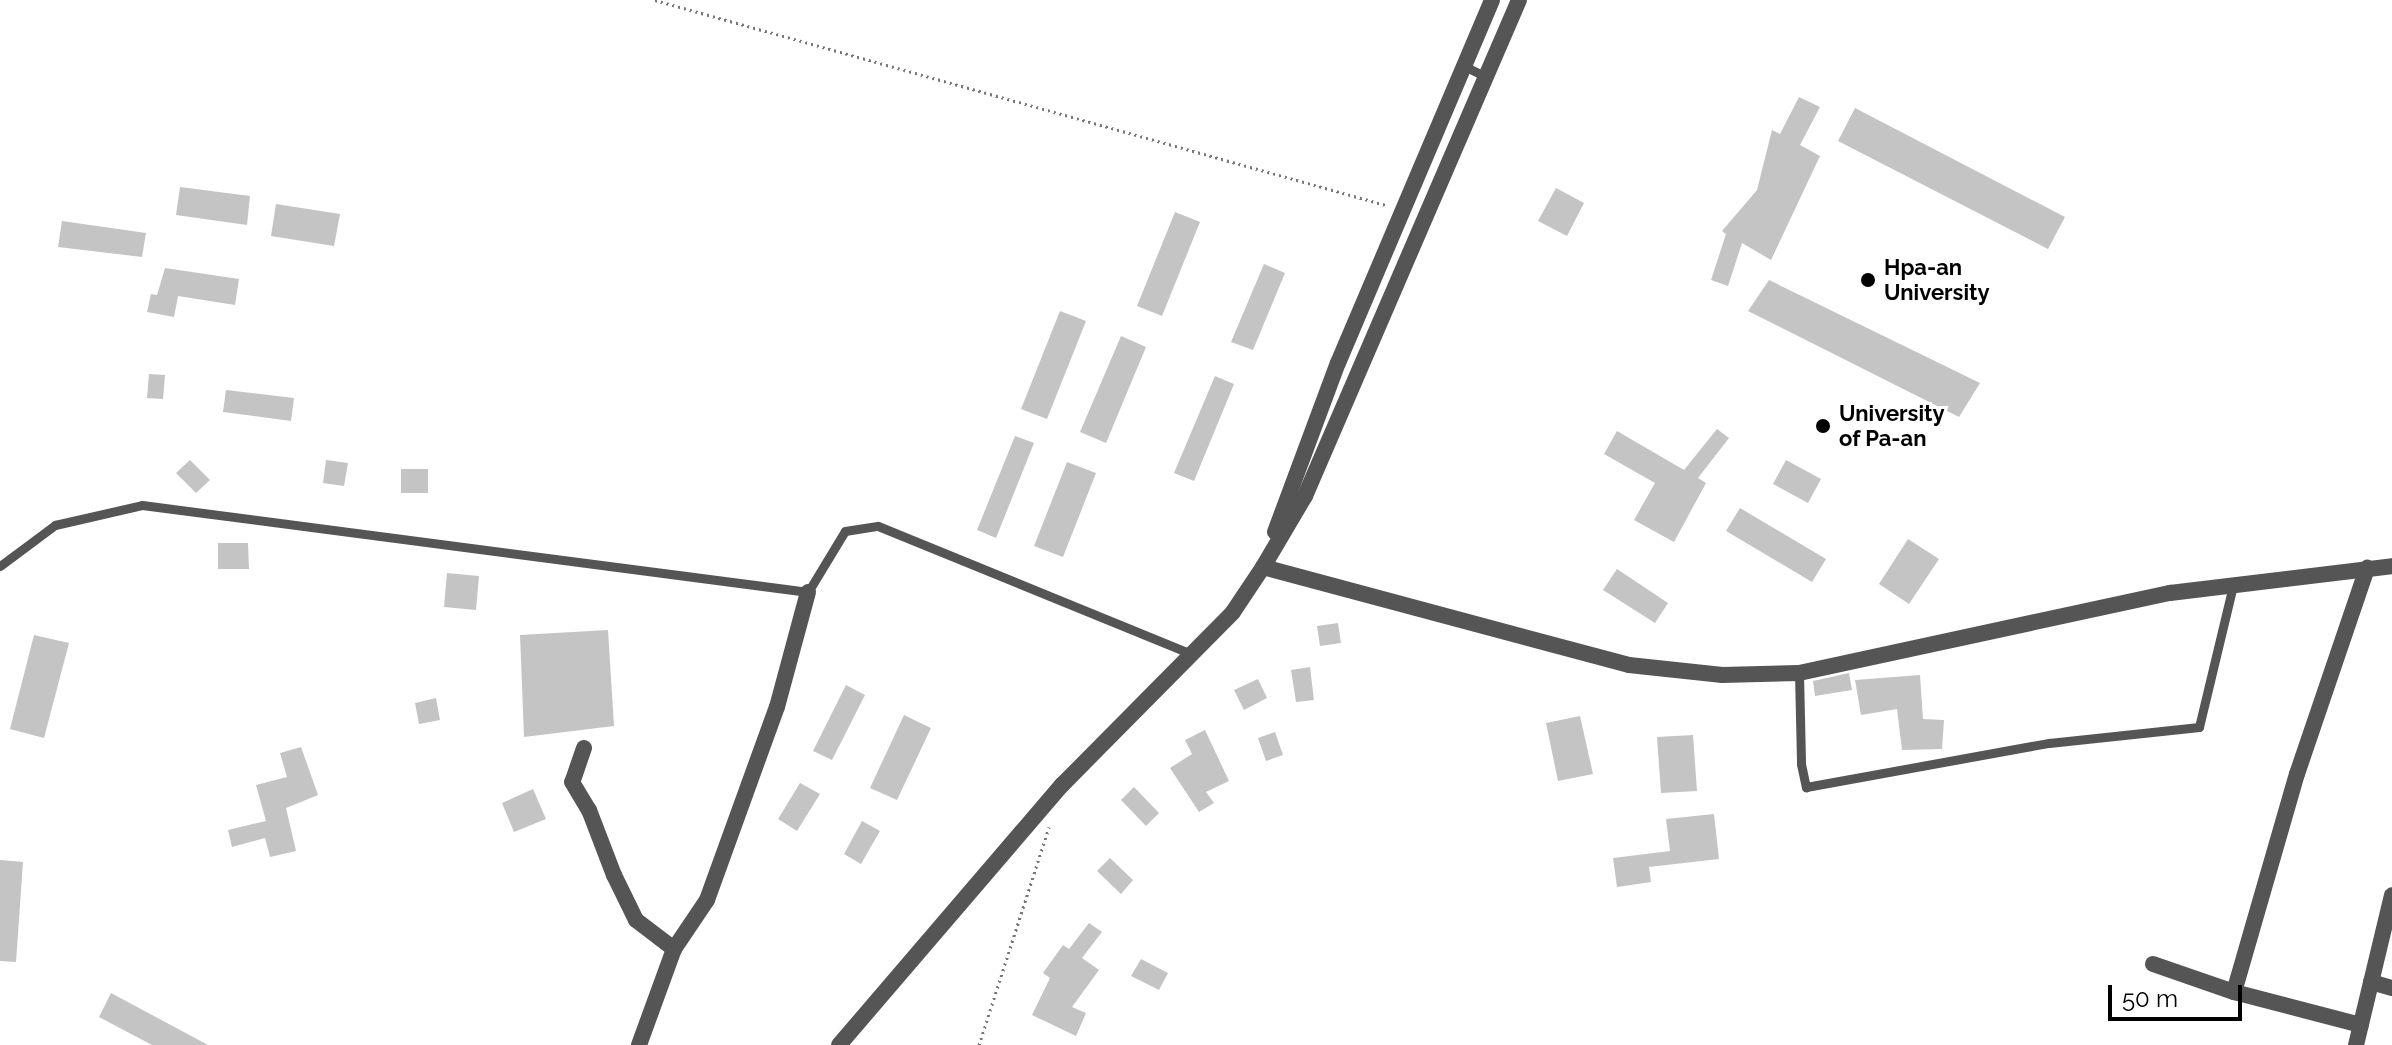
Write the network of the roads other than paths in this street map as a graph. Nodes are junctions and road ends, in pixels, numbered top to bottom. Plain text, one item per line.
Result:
1 (1492, 0) edge
2 (1519, 0) edge
3 (1474, 44) junction
4 (1496, 55) junction
5 (1464, 66) junction
6 (1487, 77) junction
7 (1338, 363) junction
8 (1361, 372) junction
9 (0, 566) edge
10 (2392, 566) edge
11 (1263, 567) junction
12 (2367, 568) junction
13 (2233, 585) junction
14 (808, 592) junction
15 (1192, 654) junction
16 (1799, 673) junction
17 (584, 748) dead end
18 (2392, 895) edge
19 (674, 949) junction
20 (2153, 964) dead end
21 (2371, 982) junction
22 (2392, 988) edge
23 (2234, 992) junction
24 (2361, 1025) junction
25 (639, 1045) edge
26 (839, 1045) edge
27 (2356, 1045) edge

1 - 3 street
2 - 4 street
3 - 4 lane
3 - 5 street
4 - 6 street
5 - 6 lane
5 - 7 street
6 - 8 street
7 - 8 street
7 - 11 street
8 - 11 street
9 - 14 lane
10 - 12 street
11 - 15 street
11 - 16 street
12 - 13 street
12 - 23 street
13 - 16 street
13 - 16 lane
14 - 15 lane
14 - 19 street
15 - 26 street
17 - 19 street
18 - 21 street
19 - 25 street
20 - 23 street
21 - 22 street
21 - 24 street
23 - 24 street
24 - 27 street

